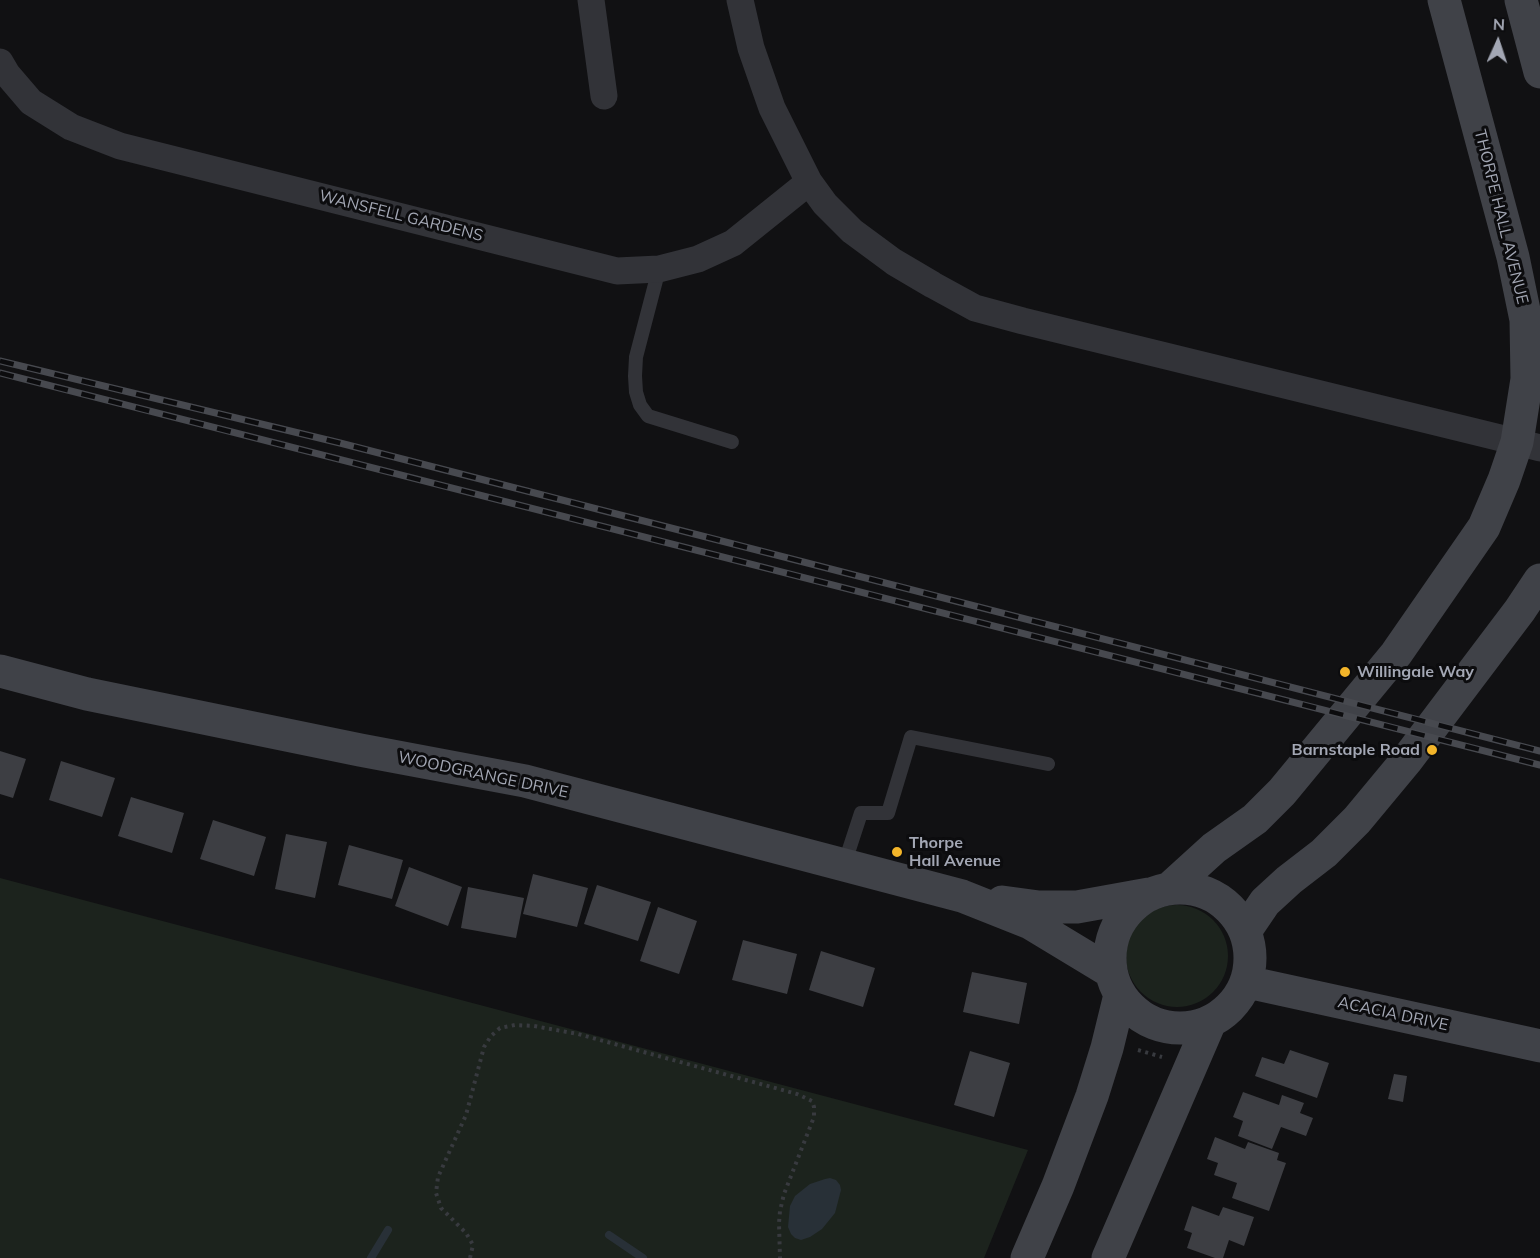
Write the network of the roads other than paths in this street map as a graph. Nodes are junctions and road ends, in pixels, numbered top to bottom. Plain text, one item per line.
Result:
1 (591, 0) edge
2 (740, 0) edge
3 (1444, 0) edge
4 (1521, 0) edge
5 (0, 62) edge
6 (1540, 72) edge
7 (604, 96) dead end
8 (808, 182) junction
9 (659, 269) junction
10 (732, 442) dead end
11 (1529, 445) edge
12 (1540, 580) edge
13 (0, 671) edge
14 (1048, 764) dead end
15 (844, 865) junction
16 (1160, 891) junction
17 (962, 896) junction
18 (1245, 930) junction
19 (1247, 982) junction
20 (1115, 983) junction
21 (1210, 1022) junction
22 (1540, 1046) edge
23 (1027, 1258) edge
24 (1108, 1258) edge

1 - 7 street
2 - 8 street
3 - 11 street, THORPE HALL AVENUE
4 - 6 street
5 - 9 street, WANSFELL GARDENS
8 - 9 street, WANSFELL GARDENS
8 - 11 street
9 - 10 lane
11 - 16 street, THORPE HALL AVENUE
12 - 18 street
13 - 15 street, WOODGRANGE DRIVE
14 - 15 lane
15 - 17 street, WOODGRANGE DRIVE
16 - 17 street, WOODGRANGE DRIVE
16 - 18 street
16 - 20 street
17 - 20 street, WOODGRANGE DRIVE
18 - 19 street
19 - 21 street
19 - 22 street, ACACIA DRIVE
20 - 21 street
20 - 23 street
21 - 24 street

